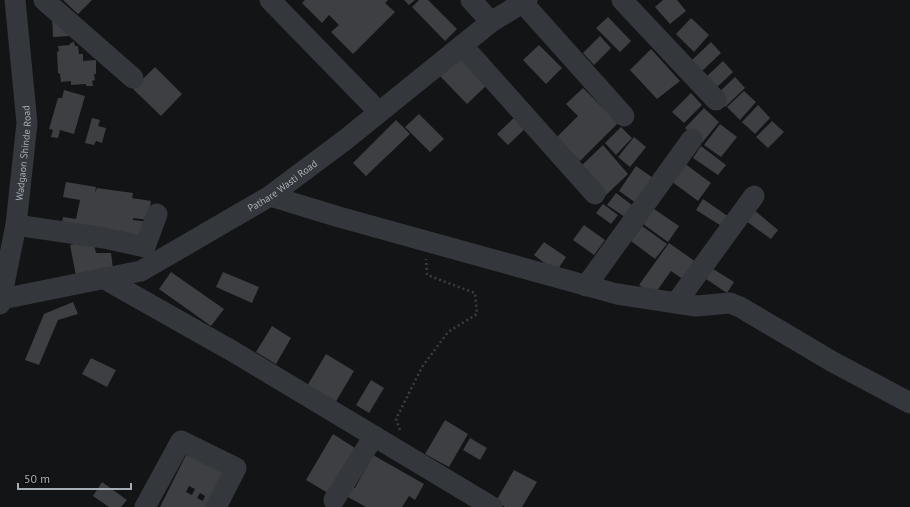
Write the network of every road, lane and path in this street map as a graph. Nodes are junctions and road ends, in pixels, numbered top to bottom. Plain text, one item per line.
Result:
1 (15, 0) edge
2 (44, 0) edge
3 (270, 0) edge
4 (471, 0) edge
5 (622, 0) edge
6 (525, 1) edge
7 (491, 22) junction
8 (462, 45) junction
9 (133, 78) dead end
10 (716, 100) dead end
11 (379, 112) junction
12 (624, 116) dead end
13 (692, 138) dead end
14 (595, 194) dead end
15 (270, 196) junction
16 (754, 196) dead end
17 (157, 214) dead end
18 (16, 225) junction
19 (424, 241) junction
20 (103, 278) junction
21 (586, 286) junction
22 (1, 302) edge
23 (676, 304) junction
24 (910, 402) edge
25 (374, 436) junction
26 (407, 456) junction
27 (334, 500) dead end
28 (145, 507) edge
29 (216, 507) edge
30 (492, 507) edge

1 - 18 street, Wadgaon Shinde Road
2 - 9 street
3 - 11 street
4 - 7 street
5 - 10 street
6 - 7 street, Pathare Wasti Road
6 - 12 street
7 - 8 street, Pathare Wasti Road
8 - 11 street, Pathare Wasti Road
8 - 14 street
11 - 15 street, Pathare Wasti Road
13 - 21 street
15 - 19 street
15 - 20 street, Pathare Wasti Road
16 - 23 street
17 - 18 street
18 - 22 street, Wadgaon Shinde Road
19 - 21 street
19 - 26 path
20 - 22 street, Pathare Wasti Road
20 - 25 street
21 - 23 street
23 - 24 street
25 - 26 street
25 - 27 street
26 - 30 street
28 - 29 street

